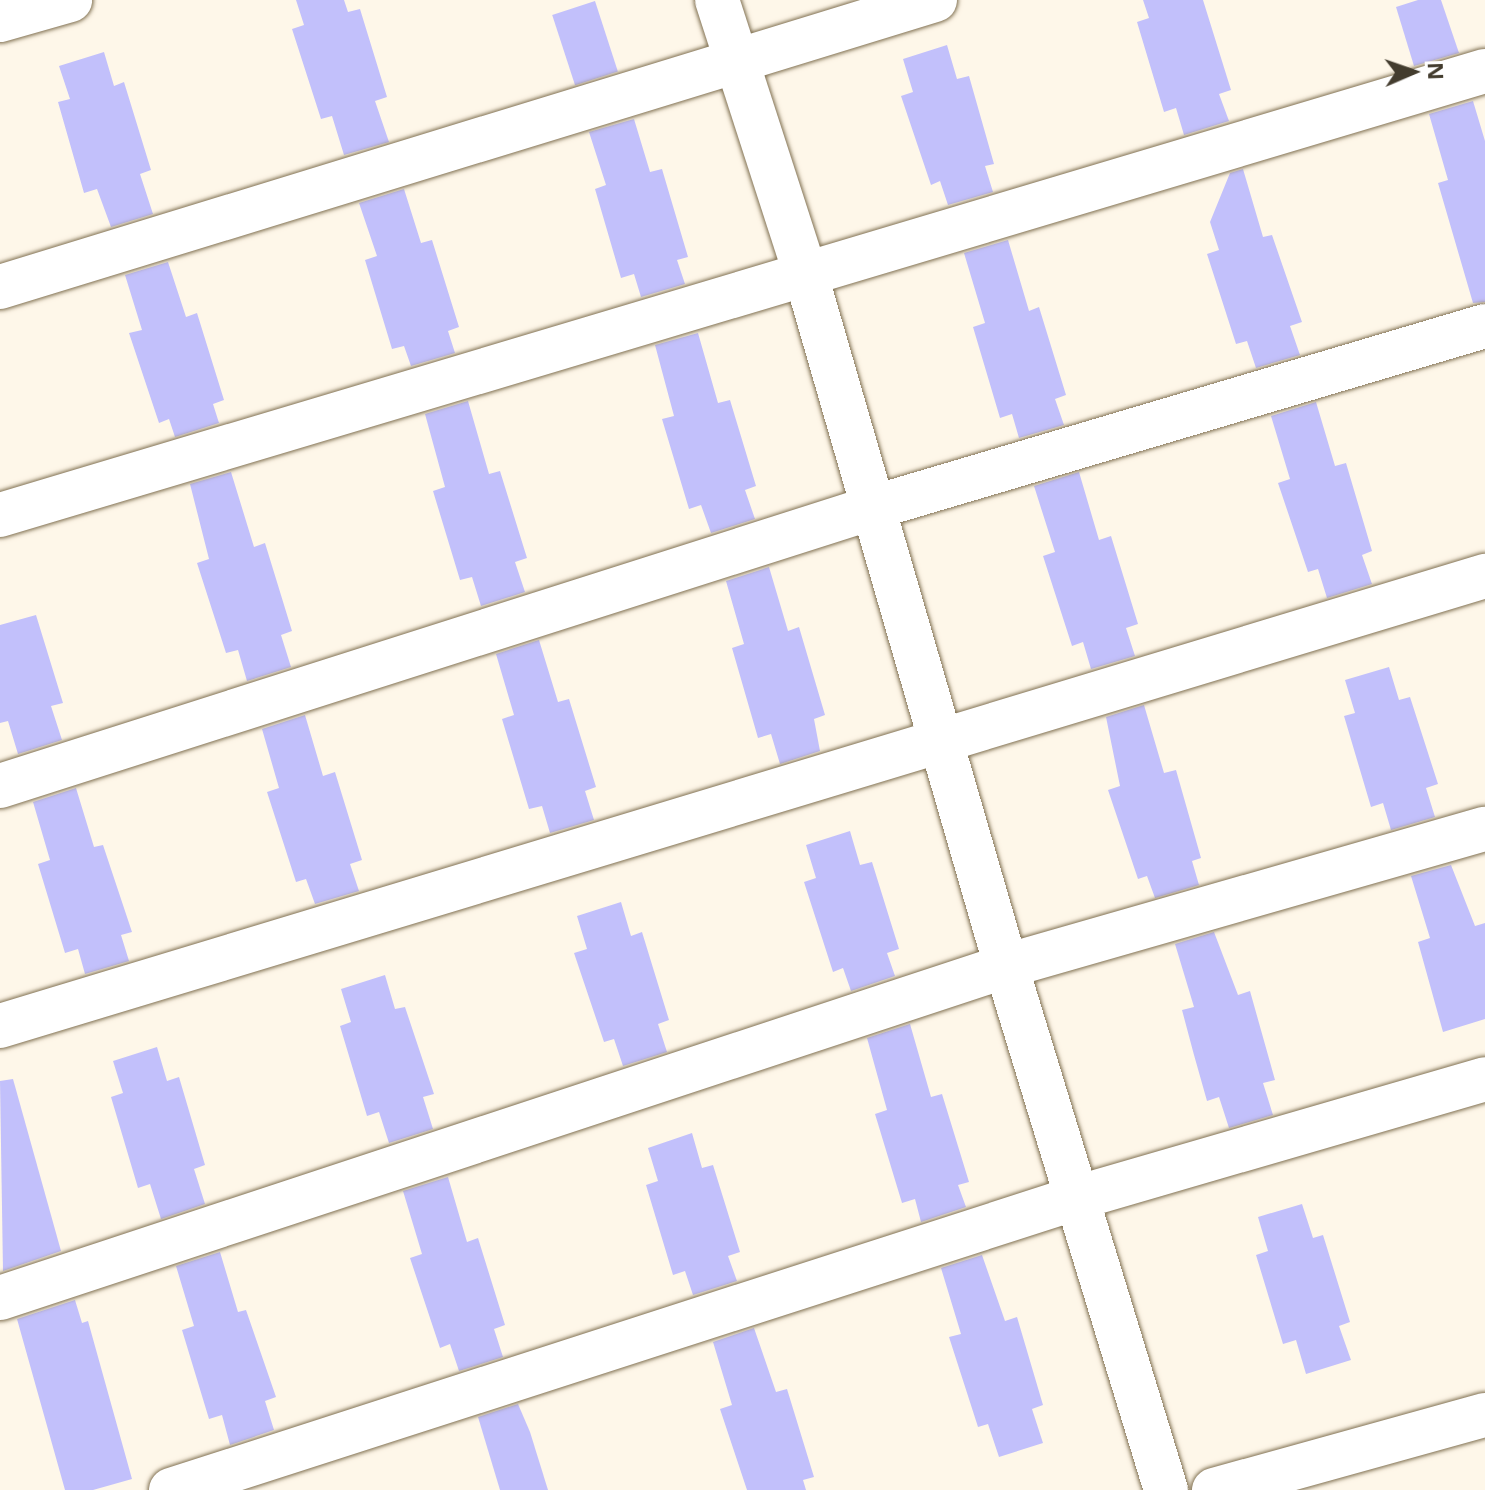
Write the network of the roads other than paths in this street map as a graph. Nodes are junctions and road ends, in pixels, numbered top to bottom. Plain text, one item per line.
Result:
1 (70, 0) edge
2 (717, 0) edge
3 (935, 0) edge
4 (0, 20) edge
5 (736, 62) junction
6 (1485, 71) edge
7 (805, 272) junction
8 (0, 287) edge
9 (1485, 326) edge
10 (875, 507) junction
11 (0, 515) edge
12 (1485, 576) edge
13 (939, 740) junction
14 (0, 786) edge
15 (1485, 829) edge
16 (1006, 966) junction
17 (0, 1026) edge
18 (1485, 1079) edge
19 (1076, 1198) junction
20 (0, 1298) edge
21 (1485, 1415) edge
22 (171, 1490) edge
23 (1166, 1490) edge
24 (1214, 1490) edge

1 - 4 street
2 - 5 street
3 - 5 street
5 - 7 street
5 - 8 street
6 - 7 street
7 - 10 street
7 - 11 street
9 - 10 street
10 - 13 street
10 - 14 street
12 - 13 street
13 - 16 street
13 - 17 street
15 - 16 street
16 - 19 street
16 - 20 street
18 - 19 street
19 - 22 street
19 - 23 street
21 - 24 street

